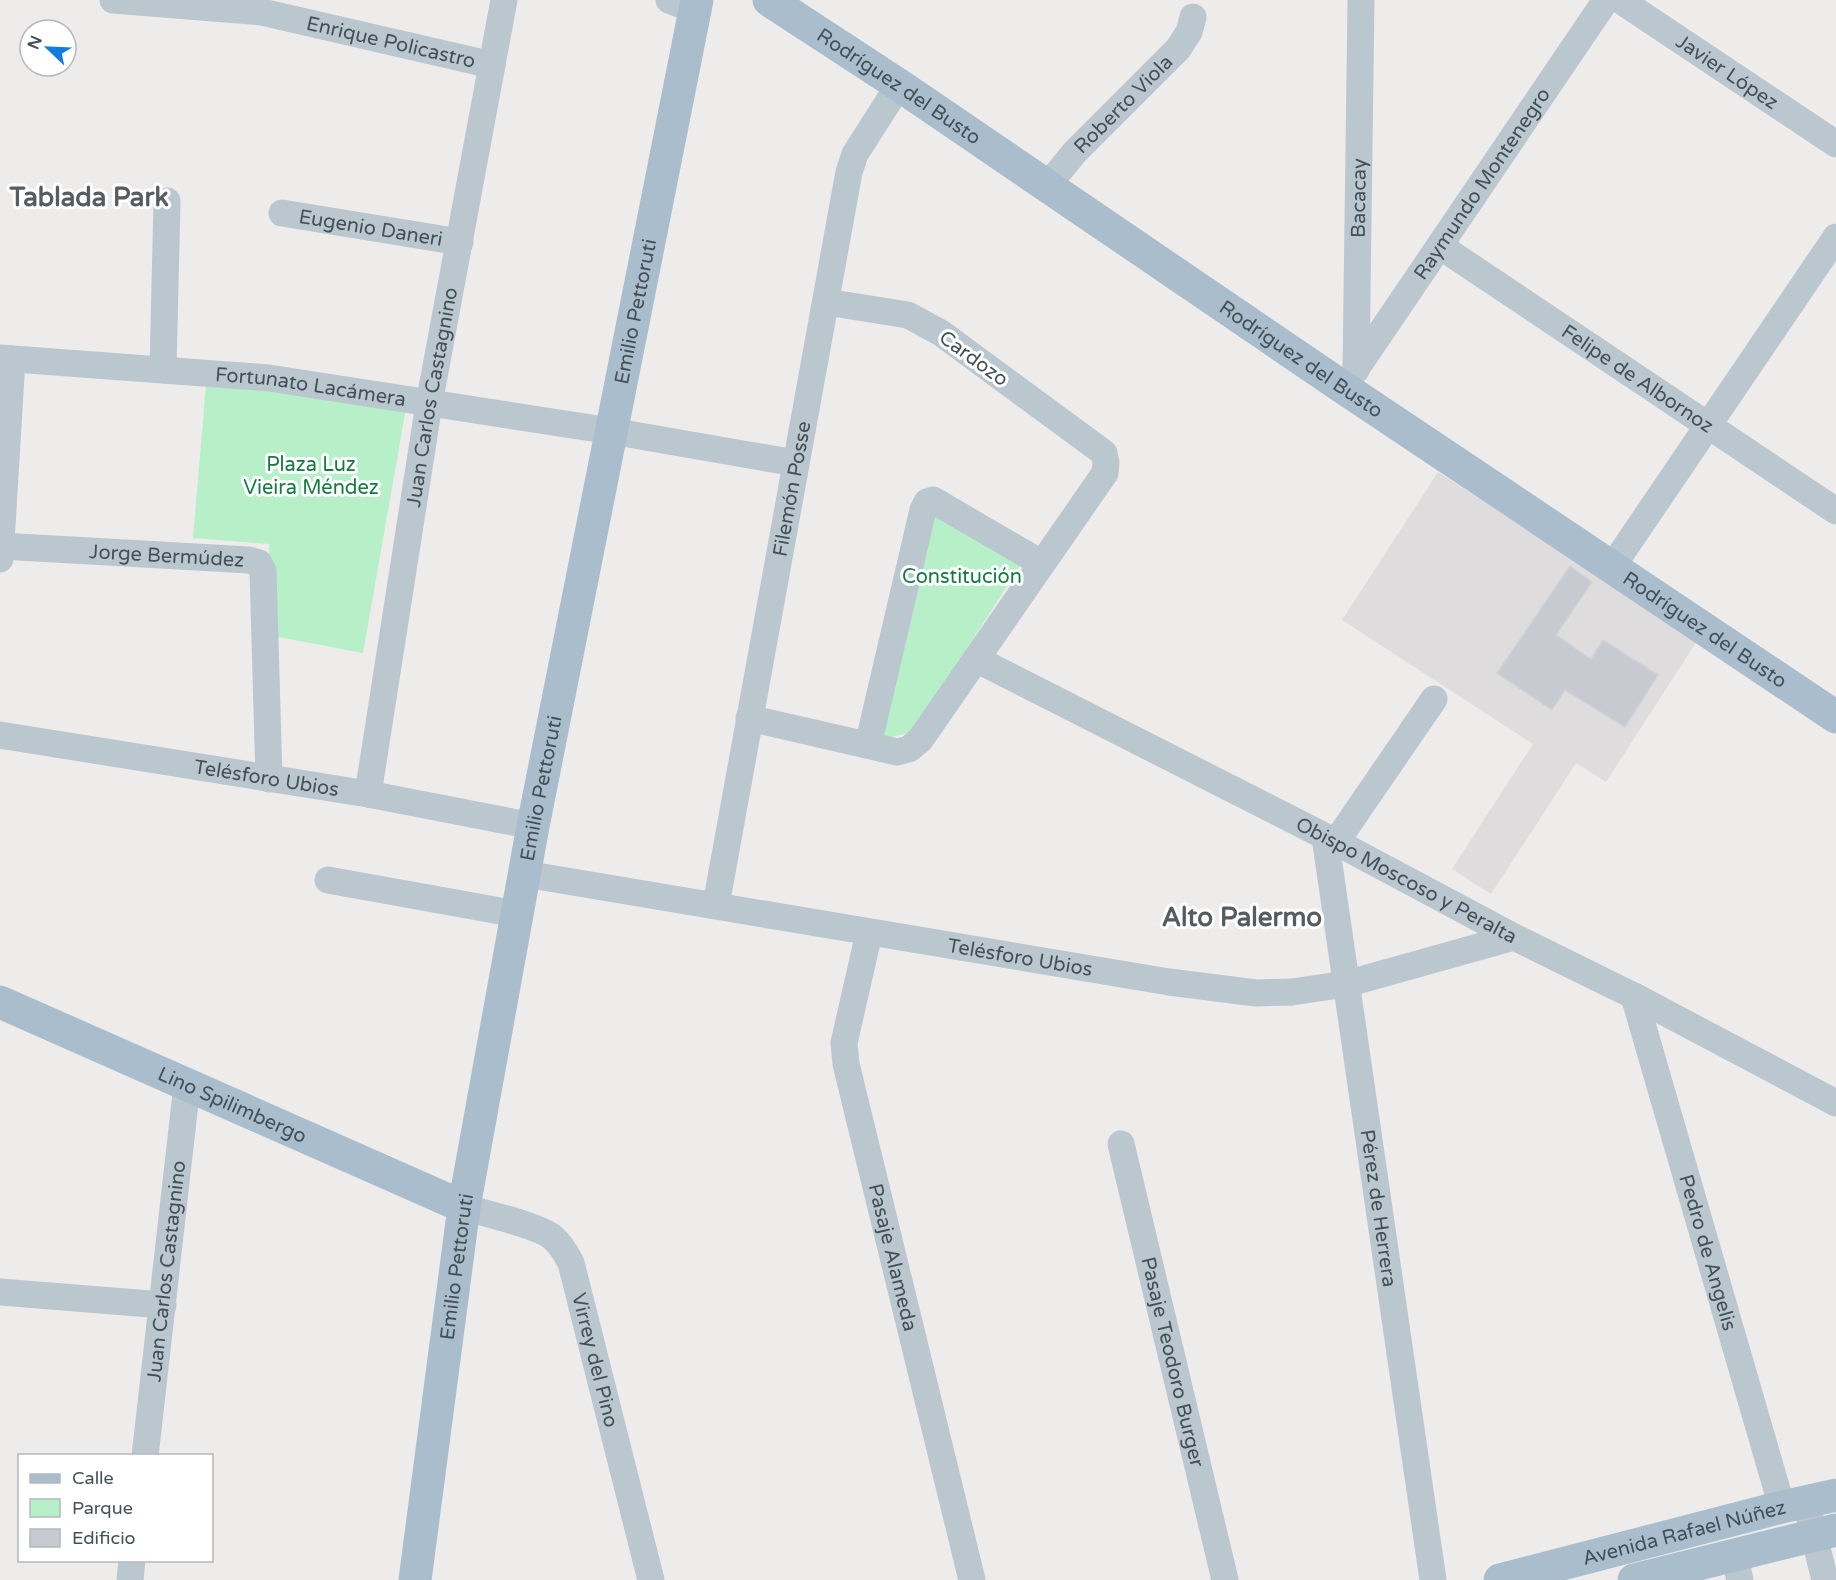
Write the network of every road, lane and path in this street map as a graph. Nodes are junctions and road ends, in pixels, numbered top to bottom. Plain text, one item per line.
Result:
1 (112, 0) edge
2 (504, 0) edge
3 (769, 0) edge
4 (1361, 0) edge
5 (1606, 0) edge
6 (1620, 0) edge
7 (687, 3) edge
8 (262, 6) edge
9 (1193, 17) dead end
10 (492, 65) junction
11 (899, 85) junction
12 (1836, 144) edge
13 (1047, 186) junction
14 (167, 201) dead end
15 (282, 213) dead end
16 (1836, 237) edge
17 (460, 242) junction
18 (1440, 246) junction
19 (826, 302) junction
20 (6, 359) edge
21 (163, 370) junction
22 (1356, 382) junction
23 (429, 404) junction
24 (1708, 425) junction
25 (611, 431) junction
26 (795, 464) junction
27 (1836, 511) edge
28 (1, 552) edge
29 (1041, 562) junction
30 (1612, 567) junction
31 (976, 659) junction
32 (1434, 699) dead end
33 (1836, 717) edge
34 (749, 718) junction
35 (0, 735) edge
36 (868, 745) junction
37 (269, 779) junction
38 (368, 794) junction
39 (533, 826) junction
40 (1330, 839) junction
41 (525, 874) junction
42 (328, 880) dead end
43 (716, 905) junction
44 (517, 914) junction
45 (869, 933) junction
46 (1514, 937) junction
47 (1346, 984) junction
48 (1634, 996) junction
49 (0, 1002) edge
50 (187, 1085) junction
51 (1836, 1103) edge
52 (1121, 1144) dead end
53 (464, 1207) junction
54 (0, 1292) edge
55 (163, 1305) junction
56 (145, 1454) edge
57 (1808, 1501) edge
58 (1825, 1533) edge
59 (132, 1562) edge
60 (1737, 1567) edge
61 (1691, 1573) edge
62 (130, 1580) edge
63 (415, 1580) edge
64 (651, 1580) edge
65 (972, 1580) edge
66 (1225, 1580) edge
67 (1433, 1580) edge
68 (1500, 1580) edge
69 (1634, 1580) edge
70 (1825, 1580) edge

1 - 8 street, Enrique Policastro
2 - 10 street, Juan Carlos Castagnino
3 - 11 main road, Rodríguez del Busto
4 - 22 street, Bacacay
5 - 18 street, Raymundo Montenegro
6 - 12 street, Javier López
7 - 25 main road, Emilio Pettoruti
8 - 10 street, Enrique Policastro
9 - 13 street, Roberto Viola
10 - 17 street, Juan Carlos Castagnino
11 - 13 main road, Rodríguez del Busto
11 - 19 street, Filemón Posse
13 - 22 main road, Rodríguez del Busto
14 - 21 street
15 - 17 street, Eugenio Daneri
16 - 24 street
17 - 23 street, Juan Carlos Castagnino
18 - 22 street, Raymundo Montenegro
18 - 24 street, Felipe de Albornoz
19 - 26 street, Filemón Posse
19 - 29 street, Cardozo
20 - 21 street, Fortunato Lacámera
20 - 28 street
21 - 23 street, Fortunato Lacámera
22 - 30 main road, Rodríguez del Busto
23 - 25 street, Fortunato Lacámera
23 - 38 street, Juan Carlos Castagnino
24 - 27 street, Felipe de Albornoz
24 - 30 street
25 - 26 street, Fortunato Lacámera
25 - 39 main road, Emilio Pettoruti
26 - 34 street, Filemón Posse
28 - 37 street, Jorge Bermúdez
29 - 31 street
29 - 36 street
30 - 33 main road, Rodríguez del Busto
31 - 36 street
31 - 40 street, Obispo Moscoso y Peralta
32 - 40 street
34 - 36 street
34 - 43 street, Filemón Posse
35 - 37 street, Telésforo Ubios
37 - 38 street, Telésforo Ubios
38 - 39 street, Telésforo Ubios
39 - 41 main road, Emilio Pettoruti
40 - 46 street, Obispo Moscoso y Peralta
40 - 47 street, Pérez de Herrera
41 - 43 street, Telésforo Ubios
41 - 44 main road, Emilio Pettoruti
42 - 44 street
43 - 45 street, Telésforo Ubios
44 - 53 main road, Emilio Pettoruti
45 - 47 street, Telésforo Ubios
45 - 65 street, Pasaje Alameda
46 - 47 street, Telésforo Ubios
46 - 48 street, Obispo Moscoso y Peralta
47 - 67 street, Pérez de Herrera
48 - 51 street, Obispo Moscoso y Peralta
48 - 57 street, Pedro de Angelis
49 - 50 main road, Lino Spilimbergo
50 - 53 main road, Lino Spilimbergo
50 - 55 street, Juan Carlos Castagnino
52 - 66 street, Pasaje Teodoro Burger
53 - 63 main road, Emilio Pettoruti
53 - 64 street, Virrey del Pino
54 - 55 street
55 - 56 street, Juan Carlos Castagnino
57 - 58 street, Pedro de Angelis
57 - 68 main road, Avenida Rafael Núñez
58 - 60 main road, Avenida Rafael Núñez
58 - 70 street, Pedro de Angelis
59 - 62 street
60 - 61 main road, Avenida Rafael Núñez
61 - 69 main road, Avenida Rafael Núñez

